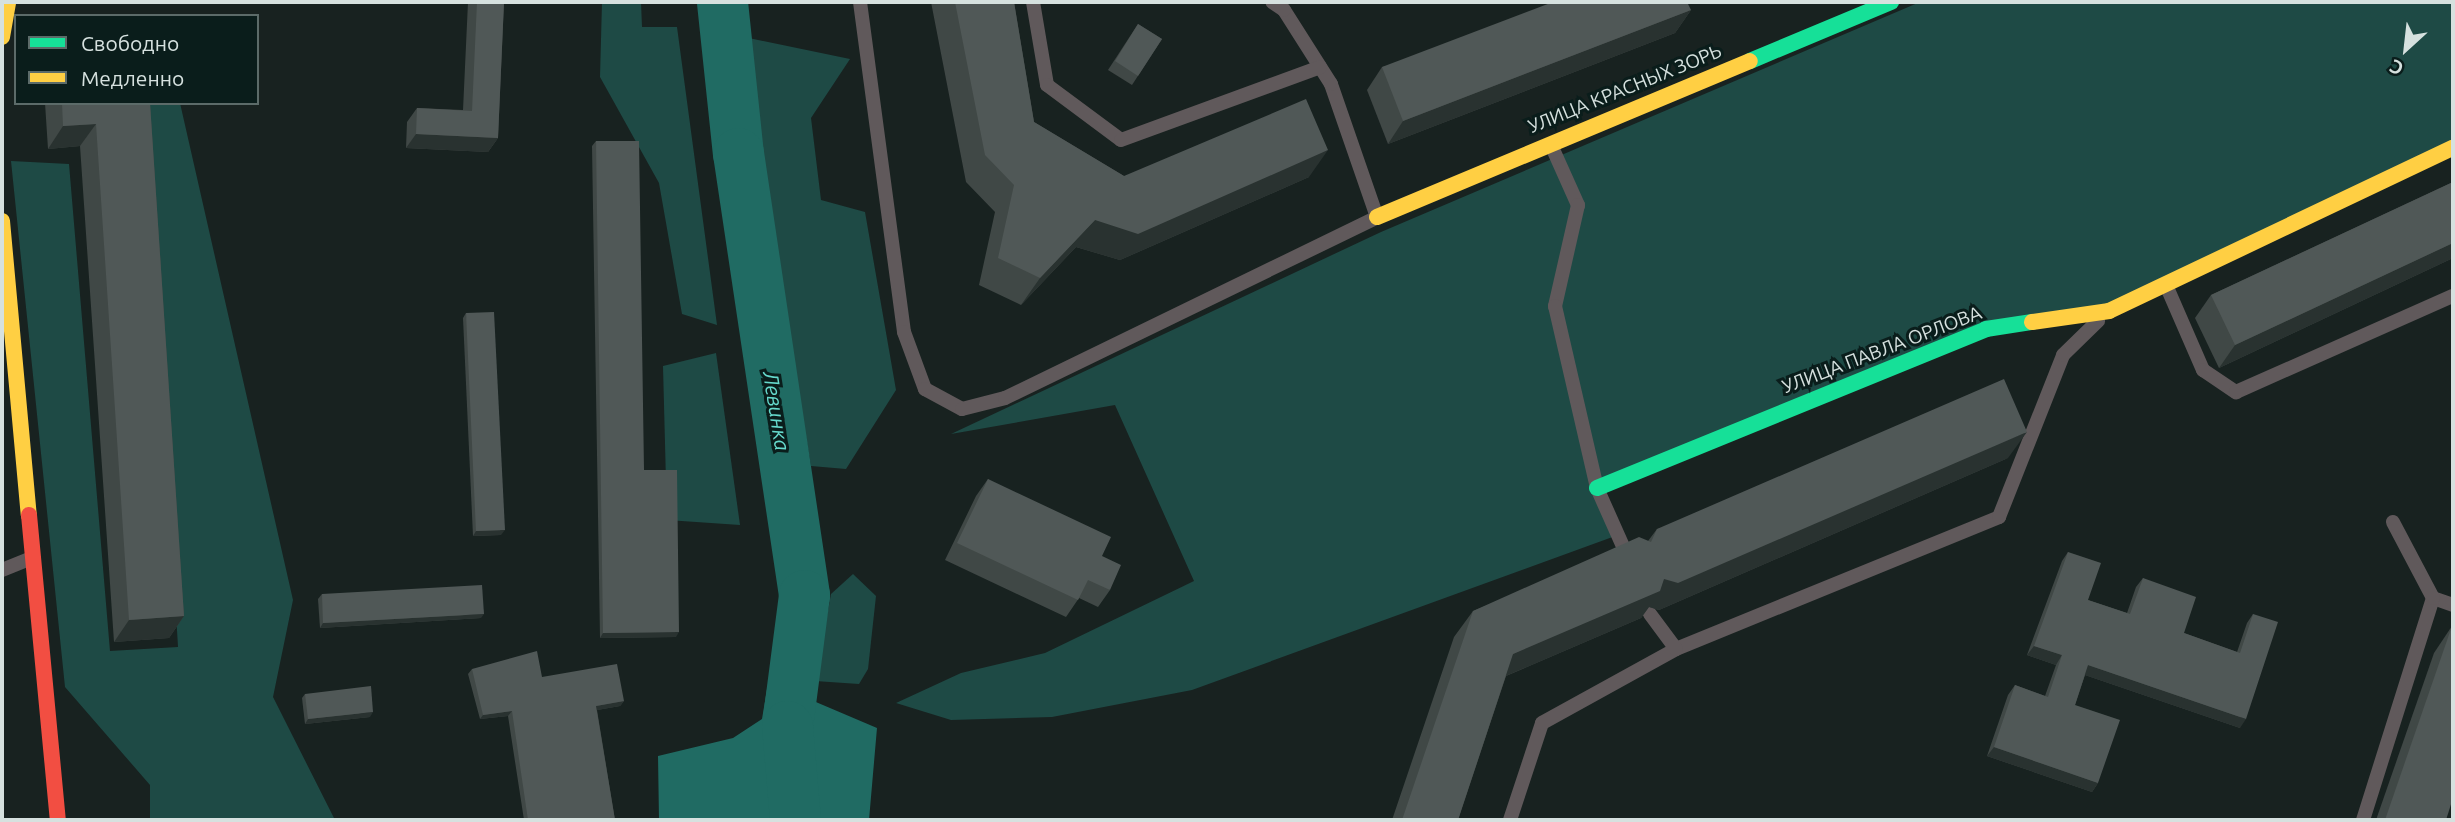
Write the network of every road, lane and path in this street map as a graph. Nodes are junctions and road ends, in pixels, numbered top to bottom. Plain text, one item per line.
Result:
1 (8, 2) edge
2 (860, 2) edge
3 (1033, 2) edge
4 (1891, 2) edge
5 (1282, 5) edge
6 (2, 37) edge
7 (1320, 67) junction
8 (1550, 142) junction
9 (2453, 148) edge
10 (1377, 217) junction
11 (2, 221) edge
12 (2166, 284) junction
13 (2453, 296) edge
14 (2109, 312) junction
15 (1597, 488) junction
16 (2393, 522) dead end
17 (33, 558) junction
18 (1629, 560) edge
19 (2, 570) edge
20 (2433, 598) junction
21 (2453, 605) edge
22 (1650, 614) edge
23 (1676, 649) junction
24 (58, 820) edge
25 (1510, 820) edge
26 (2363, 820) edge

1 - 6 street
2 - 10 lane
3 - 7 lane
4 - 8 street, УЛИЦА КРАСНЫХ ЗОРЬ
5 - 7 lane
7 - 10 lane
8 - 10 street, УЛИЦА КРАСНЫХ ЗОРЬ
8 - 15 lane
9 - 12 street, УЛИЦА ПАВЛА ОРЛОВА
11 - 17 street
12 - 13 lane
12 - 14 street, УЛИЦА ПАВЛА ОРЛОВА
14 - 15 street, УЛИЦА ПАВЛА ОРЛОВА
14 - 23 lane
15 - 18 lane
16 - 20 lane
17 - 19 lane
17 - 24 street
20 - 21 lane
20 - 26 lane
22 - 23 lane
23 - 25 lane

